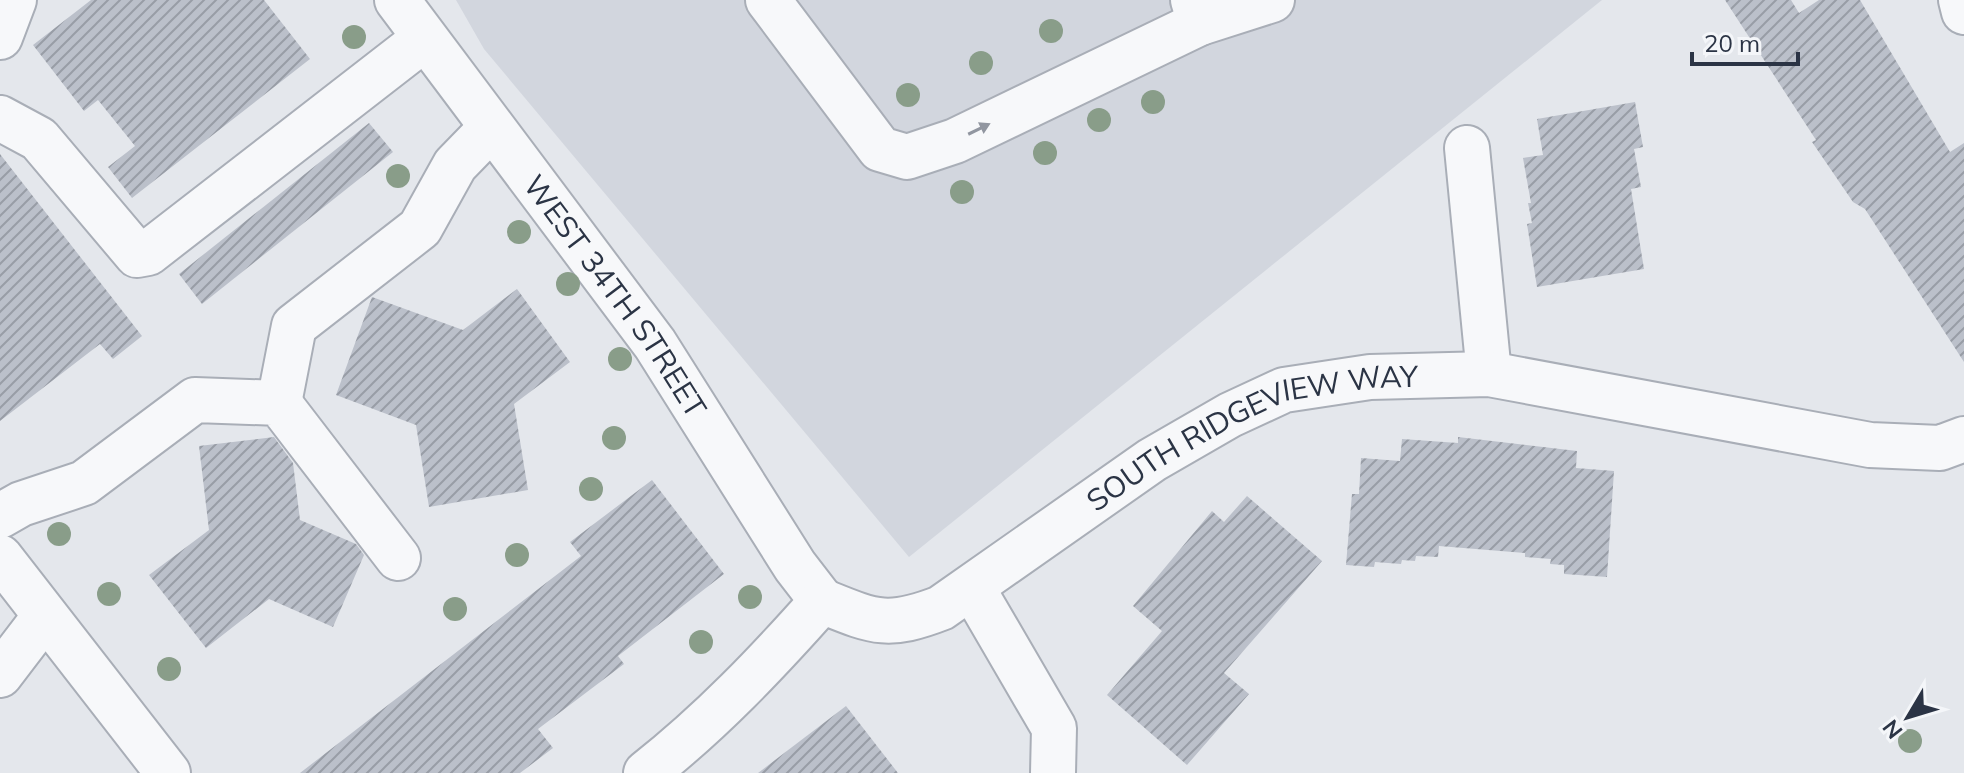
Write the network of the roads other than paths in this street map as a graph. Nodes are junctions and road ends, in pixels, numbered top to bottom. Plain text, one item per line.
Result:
1 (14, 0) edge
2 (397, 0) edge
3 (768, 0) edge
4 (1272, 0) edge
5 (1961, 0) edge
6 (1197, 12) edge
7 (1964, 12) edge
8 (0, 37) edge
9 (424, 39) junction
10 (0, 118) edge
11 (490, 129) junction
12 (1467, 148) dead end
13 (1489, 374) junction
14 (279, 403) junction
15 (1964, 439) edge
16 (0, 516) edge
17 (0, 557) edge
18 (398, 558) dead end
19 (973, 589) junction
20 (822, 601) junction
21 (45, 616) junction
22 (0, 675) edge
23 (168, 773) edge
24 (646, 773) edge
25 (1053, 773) edge

1 - 8 street
2 - 9 street, WEST 34TH STREET
3 -> 6 street
4 - 6 street
5 - 7 street
9 - 10 street
9 - 11 street, WEST 34TH STREET
11 - 14 street
11 - 20 street, WEST 34TH STREET
12 - 13 street
13 - 15 street, SOUTH RIDGEVIEW WAY
13 - 19 street, SOUTH RIDGEVIEW WAY
14 - 16 street
14 - 18 street
17 - 21 street
19 - 20 street, SOUTH RIDGEVIEW WAY
19 - 25 street
20 - 24 street
21 - 22 street
21 - 23 street

